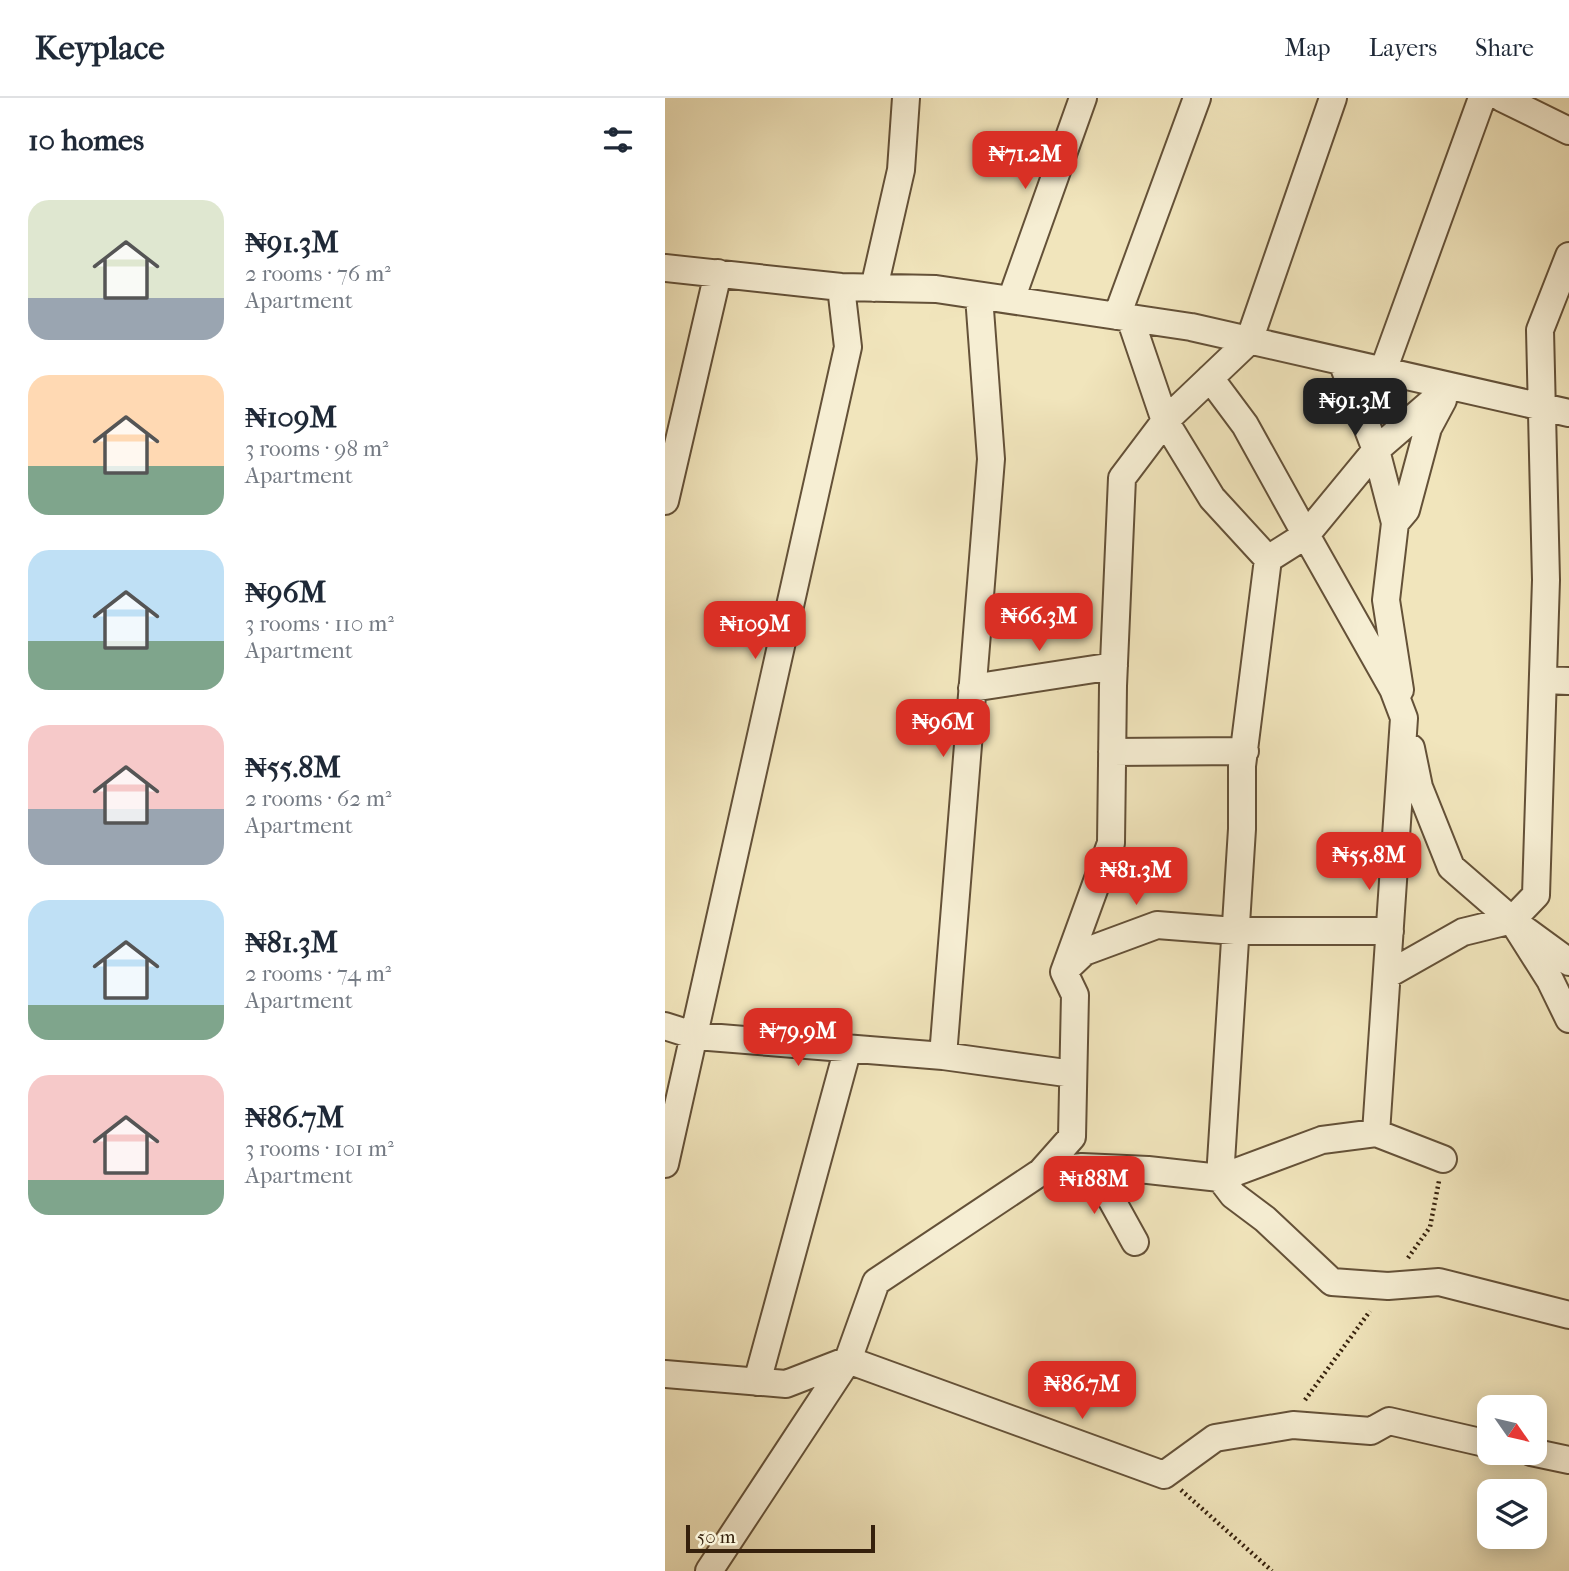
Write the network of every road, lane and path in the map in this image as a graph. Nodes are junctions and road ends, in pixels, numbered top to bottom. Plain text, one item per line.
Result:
1 (905, 98) edge
2 (1083, 98) edge
3 (1197, 98) edge
4 (1333, 98) edge
5 (1482, 98) edge
6 (1502, 98) edge
7 (1569, 131) edge
8 (1569, 256) edge
9 (665, 268) edge
10 (718, 274) junction
11 (841, 287) junction
12 (874, 288) junction
13 (979, 296) junction
14 (1011, 300) junction
15 (1123, 317) junction
16 (1249, 341) junction
17 (1342, 362) junction
18 (1383, 371) junction
19 (1210, 378) junction
20 (1450, 386) junction
21 (1556, 410) edge
22 (1165, 421) junction
23 (1376, 450) junction
24 (665, 501) edge
25 (1395, 523) junction
26 (1306, 535) junction
27 (1268, 559) junction
28 (1114, 666) junction
29 (1543, 680) junction
30 (1569, 681) edge
31 (972, 688) junction
32 (1404, 718) junction
33 (1245, 751) junction
34 (1112, 752) junction
35 (1512, 919) junction
36 (1390, 931) junction
37 (1235, 932) junction
38 (1569, 962) edge
39 (1064, 971) junction
40 (1387, 975) junction
41 (1569, 1019) edge
42 (665, 1026) edge
43 (696, 1036) junction
44 (848, 1048) junction
45 (943, 1056) junction
46 (1073, 1074) junction
47 (1376, 1133) junction
48 (1443, 1159) dead end
49 (665, 1164) edge
50 (1094, 1168) junction
51 (1041, 1172) junction
52 (1220, 1178) junction
53 (1135, 1242) dead end
54 (1569, 1315) edge
55 (848, 1360) junction
56 (665, 1374) edge
57 (757, 1382) junction
58 (1477, 1441) edge
59 (1547, 1455) edge
60 (1569, 1460) edge
61 (1164, 1475) junction
62 (709, 1571) edge
63 (1272, 1571) edge

1 - 12 street
2 - 14 street
3 - 15 street
4 - 16 street
5 - 18 street
6 - 7 street
8 - 21 street
9 - 10 street
10 - 11 street
10 - 24 street
11 - 12 street
11 - 43 street
12 - 13 street
13 - 14 street
13 - 31 street
14 - 15 street
15 - 16 street
15 - 22 street
16 - 17 street
16 - 19 street
17 - 18 street
17 - 23 street
18 - 20 street
19 - 22 street
19 - 26 street
20 - 21 street
20 - 23 street
20 - 25 street
21 - 29 street
22 - 27 street
22 - 28 street
23 - 25 street
23 - 26 street
25 - 32 street
26 - 27 street
26 - 32 street
27 - 33 street
28 - 31 street
28 - 34 street
29 - 30 street
29 - 35 street
31 - 45 street
32 - 35 street
32 - 36 street
33 - 34 street
33 - 37 street
34 - 39 street
35 - 38 street
35 - 40 street
35 - 41 street
36 - 37 street
36 - 40 street
37 - 39 street
37 - 52 street
39 - 46 street
40 - 47 street
42 - 43 street
43 - 44 street
43 - 49 street
44 - 45 street
44 - 57 street
45 - 46 street
46 - 51 street
47 - 48 street
47 - 52 street
50 - 51 street
50 - 52 street
50 - 53 street
51 - 55 street
52 - 54 street
55 - 57 street
55 - 61 street
55 - 62 street
56 - 57 street
58 - 61 street
59 - 60 street
61 - 63 path

